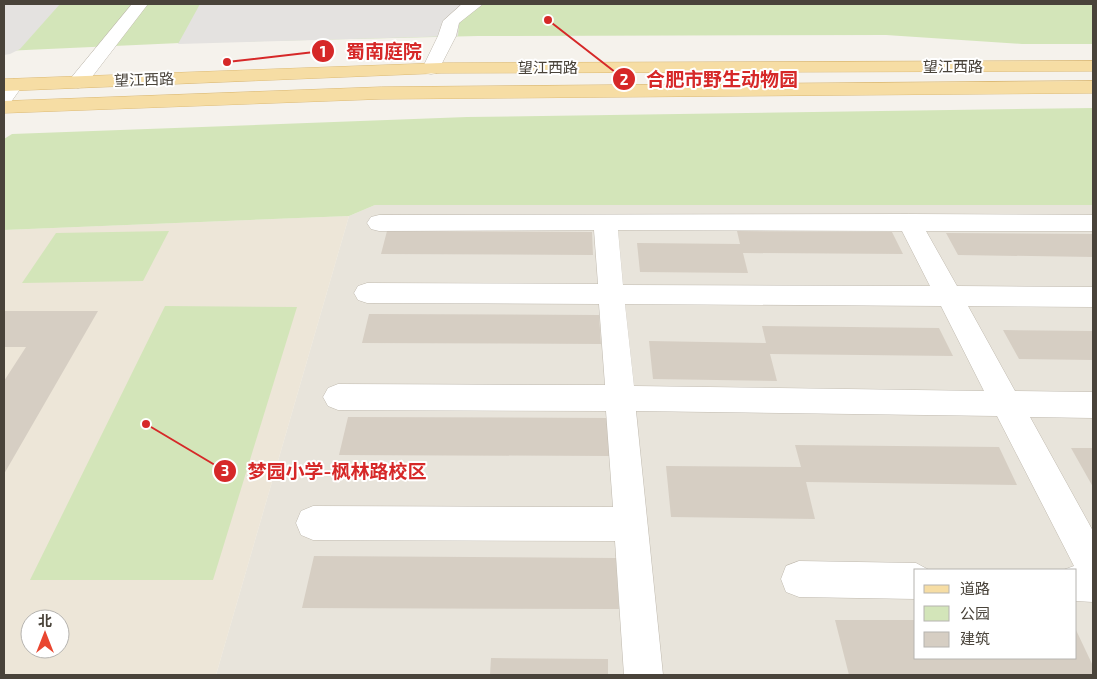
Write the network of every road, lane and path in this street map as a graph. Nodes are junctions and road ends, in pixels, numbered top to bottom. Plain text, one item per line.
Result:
1 (140, 4) edge
2 (474, 4) edge
3 (1093, 66) edge
4 (431, 69) junction
5 (78, 82) junction
6 (1093, 87) edge
7 (7, 89) edge
8 (4, 107) edge
9 (605, 222) junction
10 (909, 222) junction
11 (1093, 222) edge
12 (379, 223) dead end
13 (367, 293) dead end
14 (611, 293) junction
15 (950, 296) junction
16 (1093, 298) edge
17 (338, 397) dead end
18 (620, 398) junction
19 (1007, 404) junction
20 (1093, 405) edge
21 (314, 523) dead end
22 (631, 524) junction
23 (1093, 565) edge
24 (799, 579) dead end
25 (914, 581) edge
26 (1077, 583) edge
27 (1093, 584) edge
28 (644, 675) edge

1 - 5 lane
2 - 4 lane
3 - 4 main road, 望江西路
4 - 5 main road, 望江西路
5 - 7 main road, 望江西路
6 - 8 main road, 望江西路
9 - 10 lane
9 - 12 lane
9 - 14 lane
10 - 11 lane
10 - 15 lane
13 - 14 lane
14 - 15 lane
14 - 18 lane
15 - 16 lane
15 - 19 lane
17 - 18 lane
18 - 19 lane
18 - 22 lane
19 - 20 lane
19 - 23 lane
21 - 22 lane
22 - 28 lane
24 - 25 lane
26 - 27 lane

